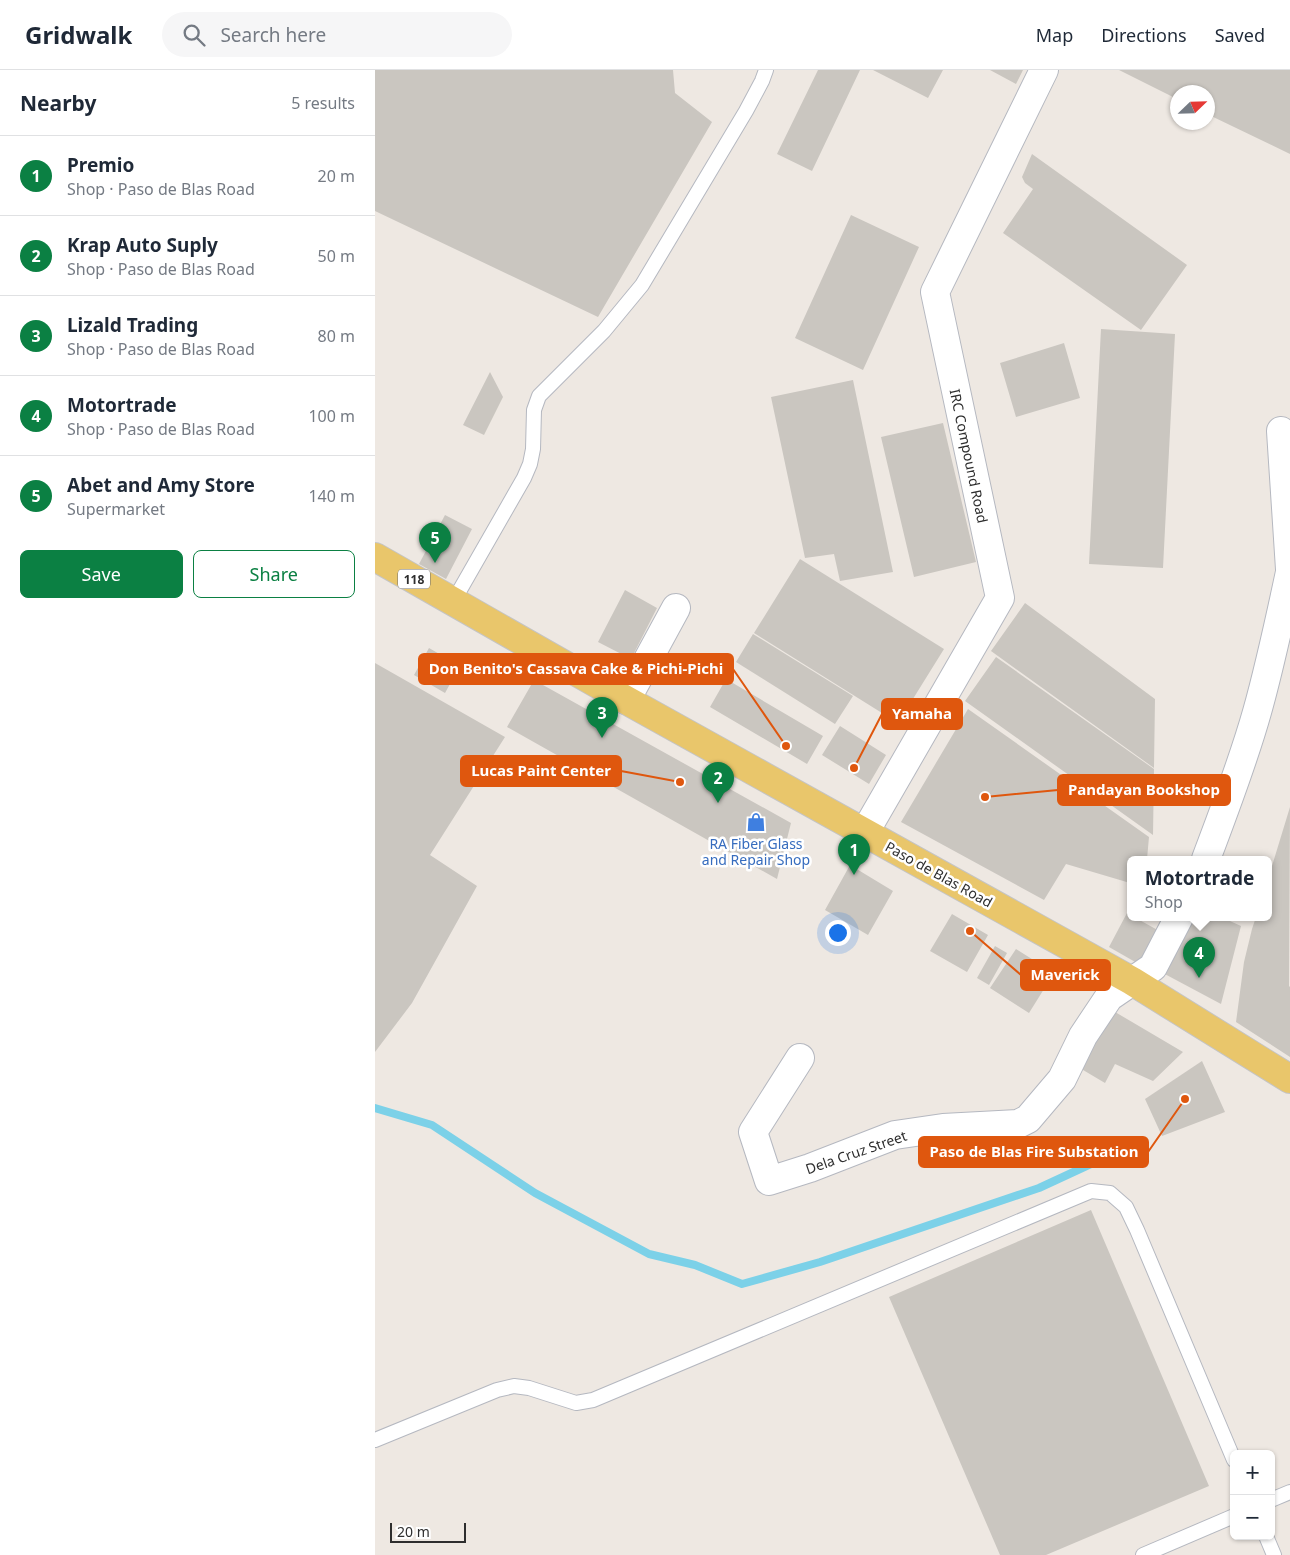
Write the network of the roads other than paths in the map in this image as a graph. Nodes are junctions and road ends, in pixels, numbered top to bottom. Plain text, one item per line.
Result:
1 (766, 70) edge
2 (1044, 70) edge
3 (1281, 431) dead end
4 (375, 557) edge
5 (1290, 570) edge
6 (453, 602) junction
7 (676, 608) dead end
8 (626, 700) junction
9 (865, 832) junction
10 (1207, 856) edge
11 (1177, 921) edge
12 (1132, 981) junction
13 (800, 1058) dead end
14 (1290, 1079) edge
15 (375, 1440) edge
16 (1230, 1451) edge
17 (1290, 1492) edge
18 (1275, 1498) edge
19 (1230, 1518) edge
20 (1268, 1540) edge
21 (1143, 1555) edge
22 (1274, 1555) edge

1 - 6 lane
2 - 9 street, IRC Compound Road
3 - 5 street
4 - 6 main road, Paso de Blas Road / 118
5 - 10 street
6 - 8 main road, Paso de Blas Road / 118
7 - 8 street
8 - 9 main road, Paso de Blas Road / 118
9 - 12 main road, Paso de Blas Road / 118
11 - 12 street
12 - 13 street, Dela Cruz Street
12 - 14 main road, Paso de Blas Road / 118
15 - 16 lane
17 - 18 lane
19 - 21 lane
20 - 22 lane

